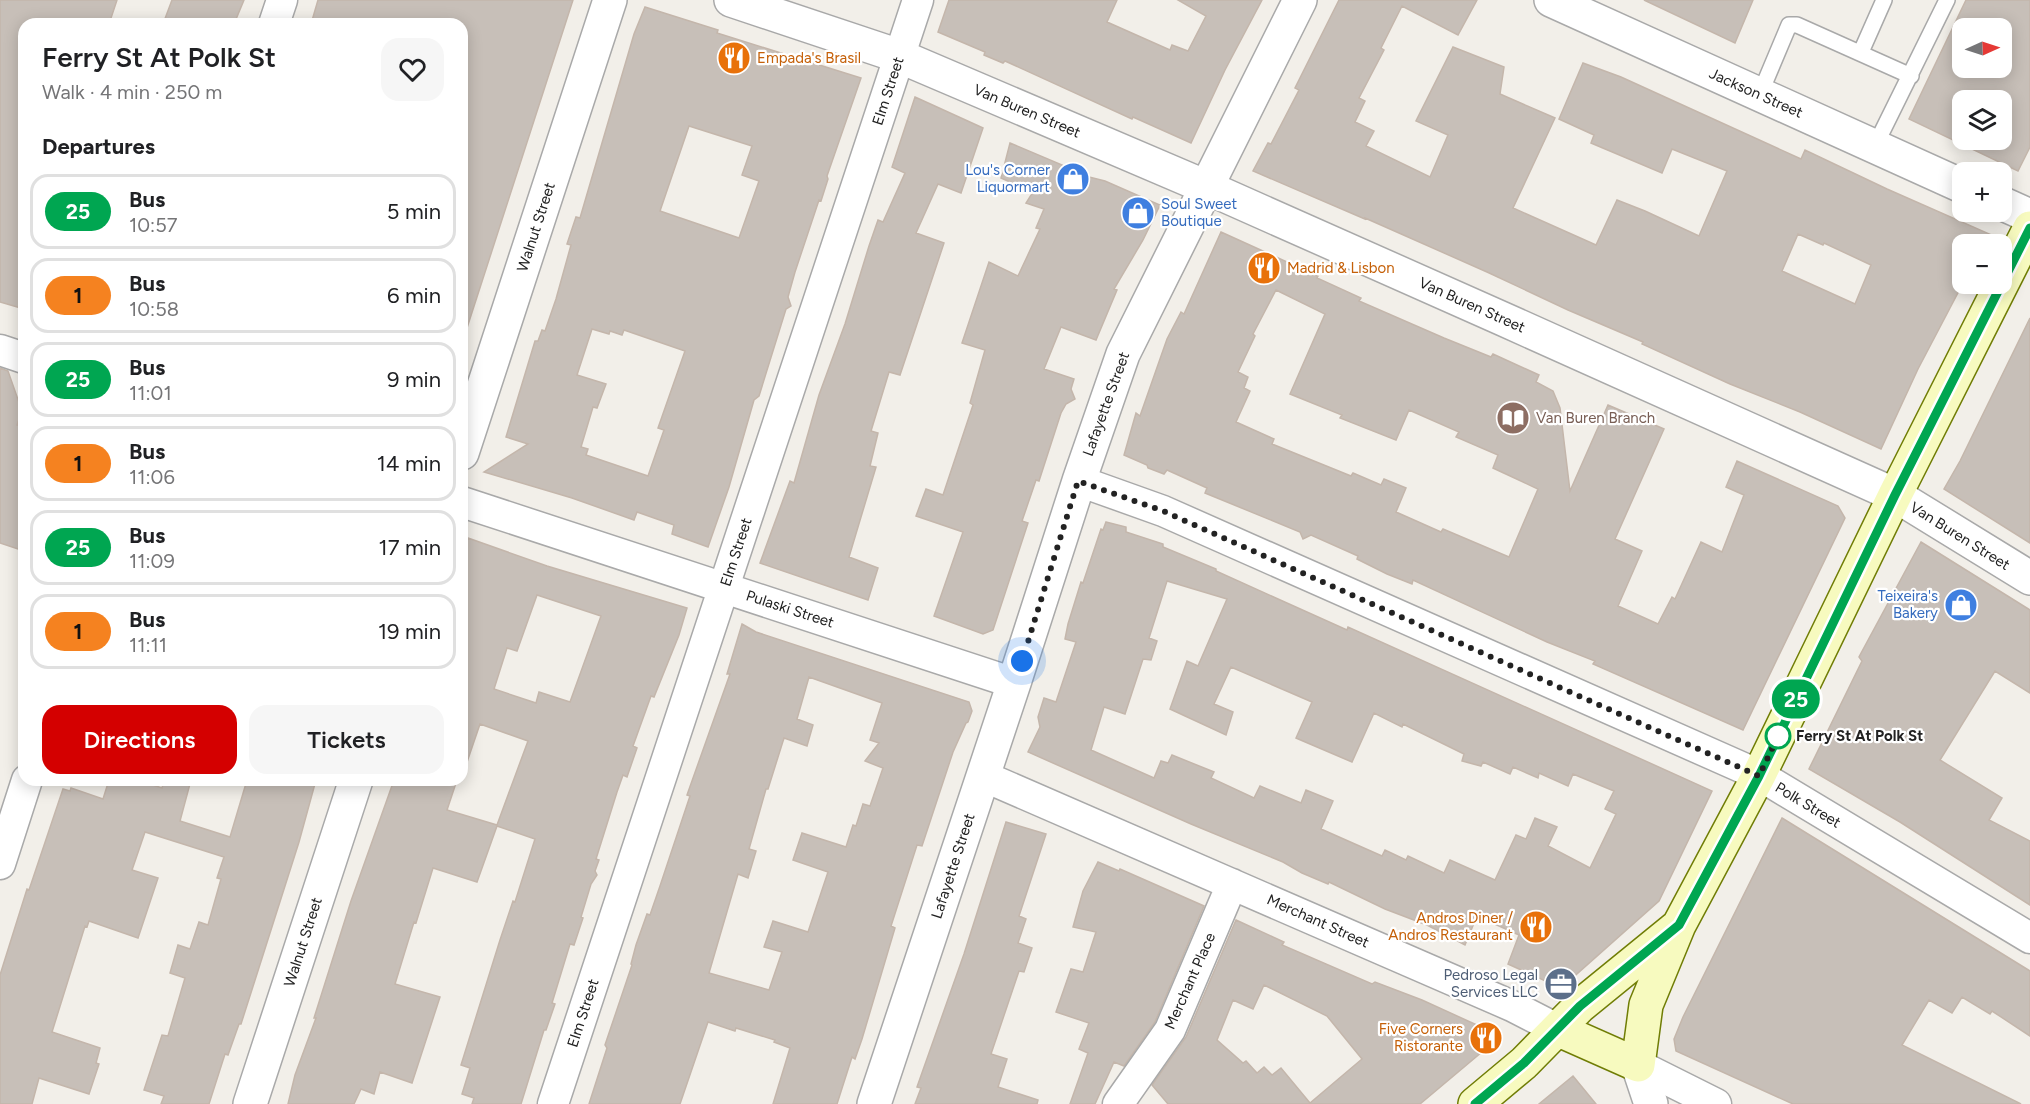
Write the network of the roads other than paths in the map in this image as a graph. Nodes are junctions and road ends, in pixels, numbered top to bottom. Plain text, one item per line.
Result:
1 (282, 0) edge
2 (610, 0) edge
3 (731, 0) edge
4 (918, 0) edge
5 (1300, 0) edge
6 (1551, 0) edge
7 (1884, 0) edge
8 (1947, 0) edge
9 (276, 18) edge
10 (1861, 52) junction
11 (899, 57) junction
12 (1911, 76) junction
13 (1760, 94) junction
14 (1875, 146) junction
15 (1952, 181) edge
16 (1206, 187) junction
17 (2012, 208) edge
18 (2030, 216) edge
19 (2030, 228) edge
20 (0, 350) edge
21 (18, 356) edge
22 (468, 435) edge
23 (1078, 481) junction
24 (1895, 495) junction
25 (468, 504) edge
26 (2030, 579) edge
27 (724, 587) junction
28 (1014, 683) junction
29 (982, 776) junction
30 (1759, 776) junction
31 (25, 786) edge
32 (354, 786) edge
33 (0, 864) edge
34 (1232, 884) junction
35 (1679, 925) junction
36 (2030, 938) edge
37 (1559, 1030) junction
38 (1638, 1065) junction
39 (250, 1104) edge
40 (554, 1104) edge
41 (874, 1104) edge
42 (1118, 1104) edge
43 (1475, 1104) edge
44 (1651, 1104) edge
45 (1716, 1104) edge

1 - 9 street
2 - 22 street, Walnut Street
3 - 11 street, Van Buren Street
4 - 11 street, Elm Street
5 - 16 street, Lafayette Street
6 - 13 street, Jackson Street
7 - 10 lane
8 - 12 lane
10 - 12 lane
10 - 13 lane
11 - 16 street, Van Buren Street
11 - 27 street, Elm Street
12 - 14 lane
13 - 14 street, Jackson Street
14 - 15 street, Jackson Street
16 - 23 street, Lafayette Street
16 - 24 street, Van Buren Street
17 - 18 street
19 - 24 main road
20 - 21 street
23 - 28 street, Lafayette Street
23 - 30 street, Polk Street
24 - 26 street, Van Buren Street
24 - 30 main road
25 - 27 street, Pulaski Street
27 - 28 street, Pulaski Street
27 - 40 street, Elm Street
28 - 29 street, Lafayette Street
29 - 34 street, Merchant Street
29 - 41 street, Lafayette Street
30 - 35 main road
30 - 36 street, Polk Street
31 - 33 street
32 - 39 street, Walnut Street
34 - 37 street, Merchant Street
34 - 42 street, Merchant Place
35 - 37 main road
35 - 38 main road
37 - 38 main road, Merchant Street
37 - 43 main road
38 - 44 street
38 - 45 street, Merchant Street

